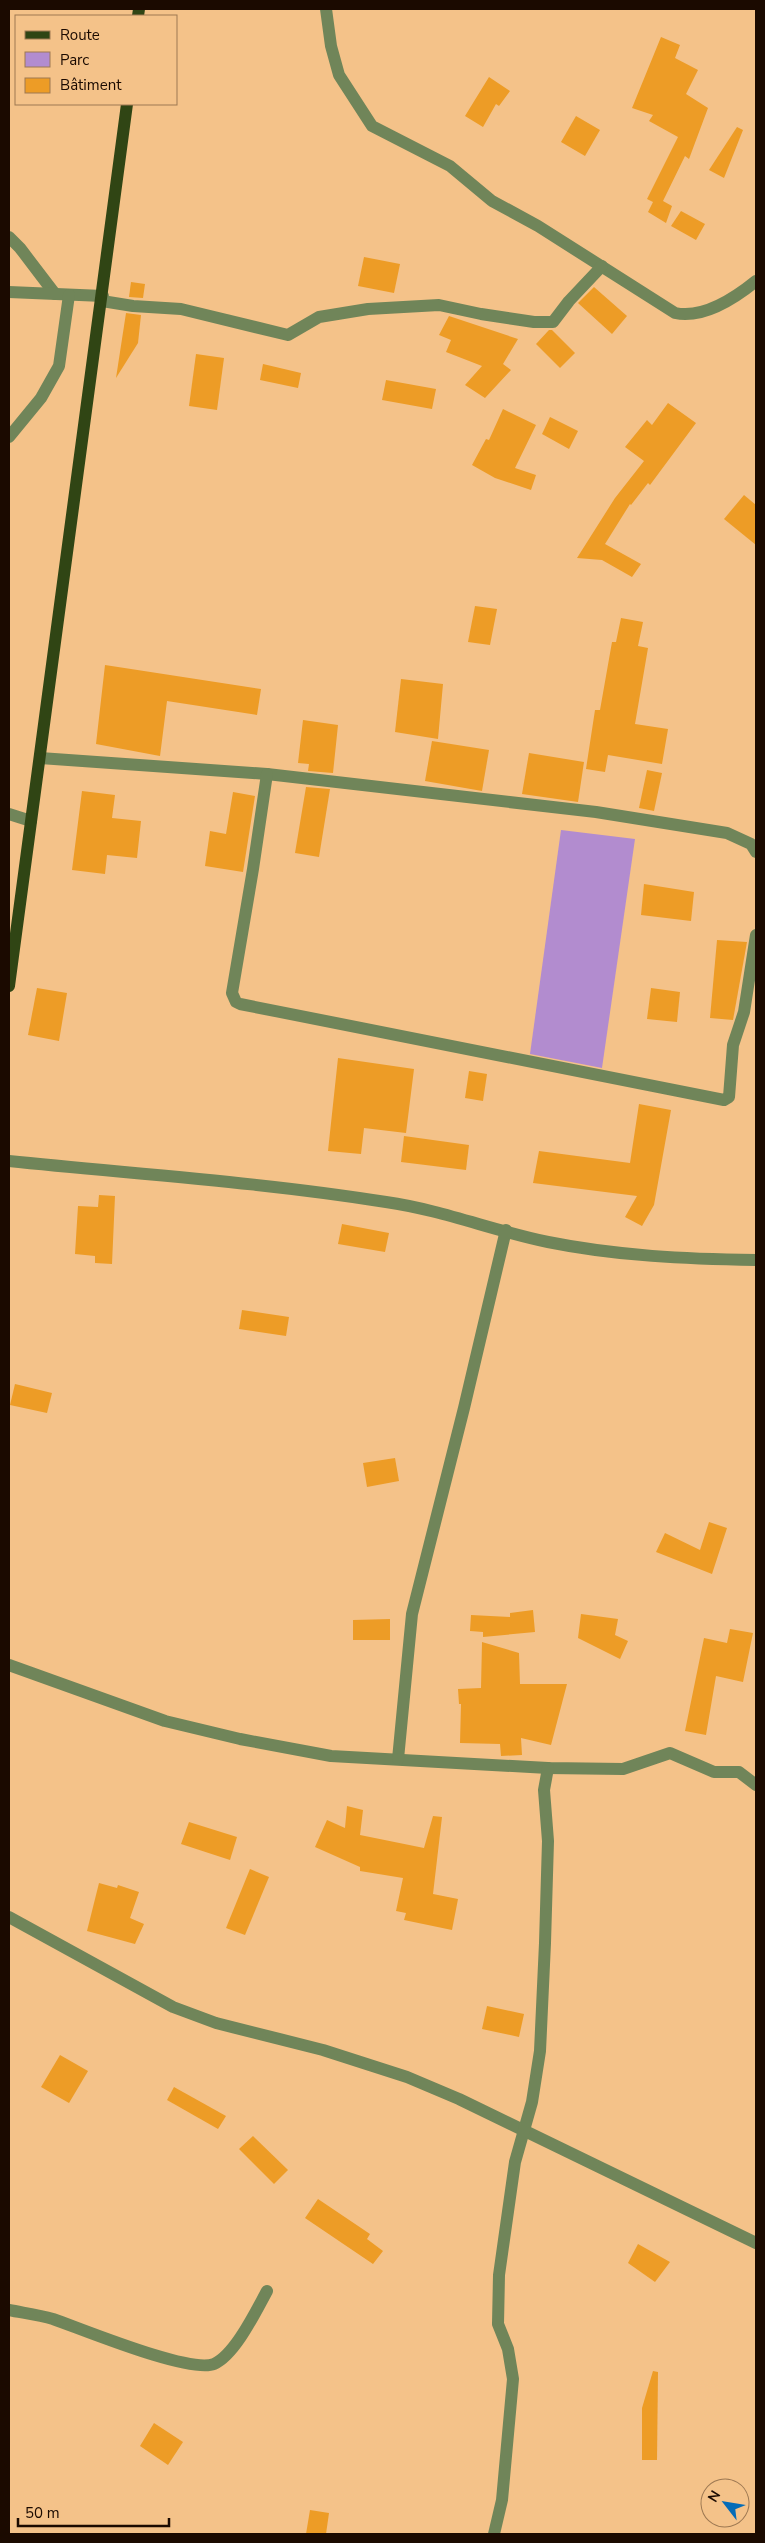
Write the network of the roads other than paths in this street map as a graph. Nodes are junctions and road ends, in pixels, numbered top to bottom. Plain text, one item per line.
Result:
1 (326, 9) edge
2 (127, 105) edge
3 (9, 237) edge
4 (602, 266) junction
5 (756, 282) edge
6 (9, 292) edge
7 (54, 294) junction
8 (69, 295) junction
9 (103, 298) junction
10 (9, 437) edge
11 (40, 758) junction
12 (267, 774) junction
13 (9, 814) edge
14 (31, 821) junction
15 (756, 852) edge
16 (756, 935) edge
17 (9, 986) edge
18 (9, 1161) edge
19 (506, 1230) junction
20 (756, 1260) edge
21 (9, 1665) edge
22 (398, 1759) junction
23 (548, 1768) junction
24 (756, 1786) edge
25 (9, 1917) edge
26 (522, 2132) junction
27 (756, 2243) edge
28 (267, 2291) dead end
29 (9, 2310) edge
30 (494, 2534) edge

1 - 4 street
2 - 9 main road
3 - 7 street
4 - 5 street
4 - 9 street
6 - 7 street
7 - 8 street
8 - 9 street
8 - 10 street
9 - 11 main road
11 - 12 street
11 - 14 main road
12 - 15 street
12 - 16 street
13 - 14 street
14 - 17 main road
18 - 19 street
19 - 20 street
19 - 22 street
21 - 22 street
22 - 23 street
23 - 24 street
23 - 26 street
25 - 26 street
26 - 27 street
26 - 30 street
28 - 29 street

